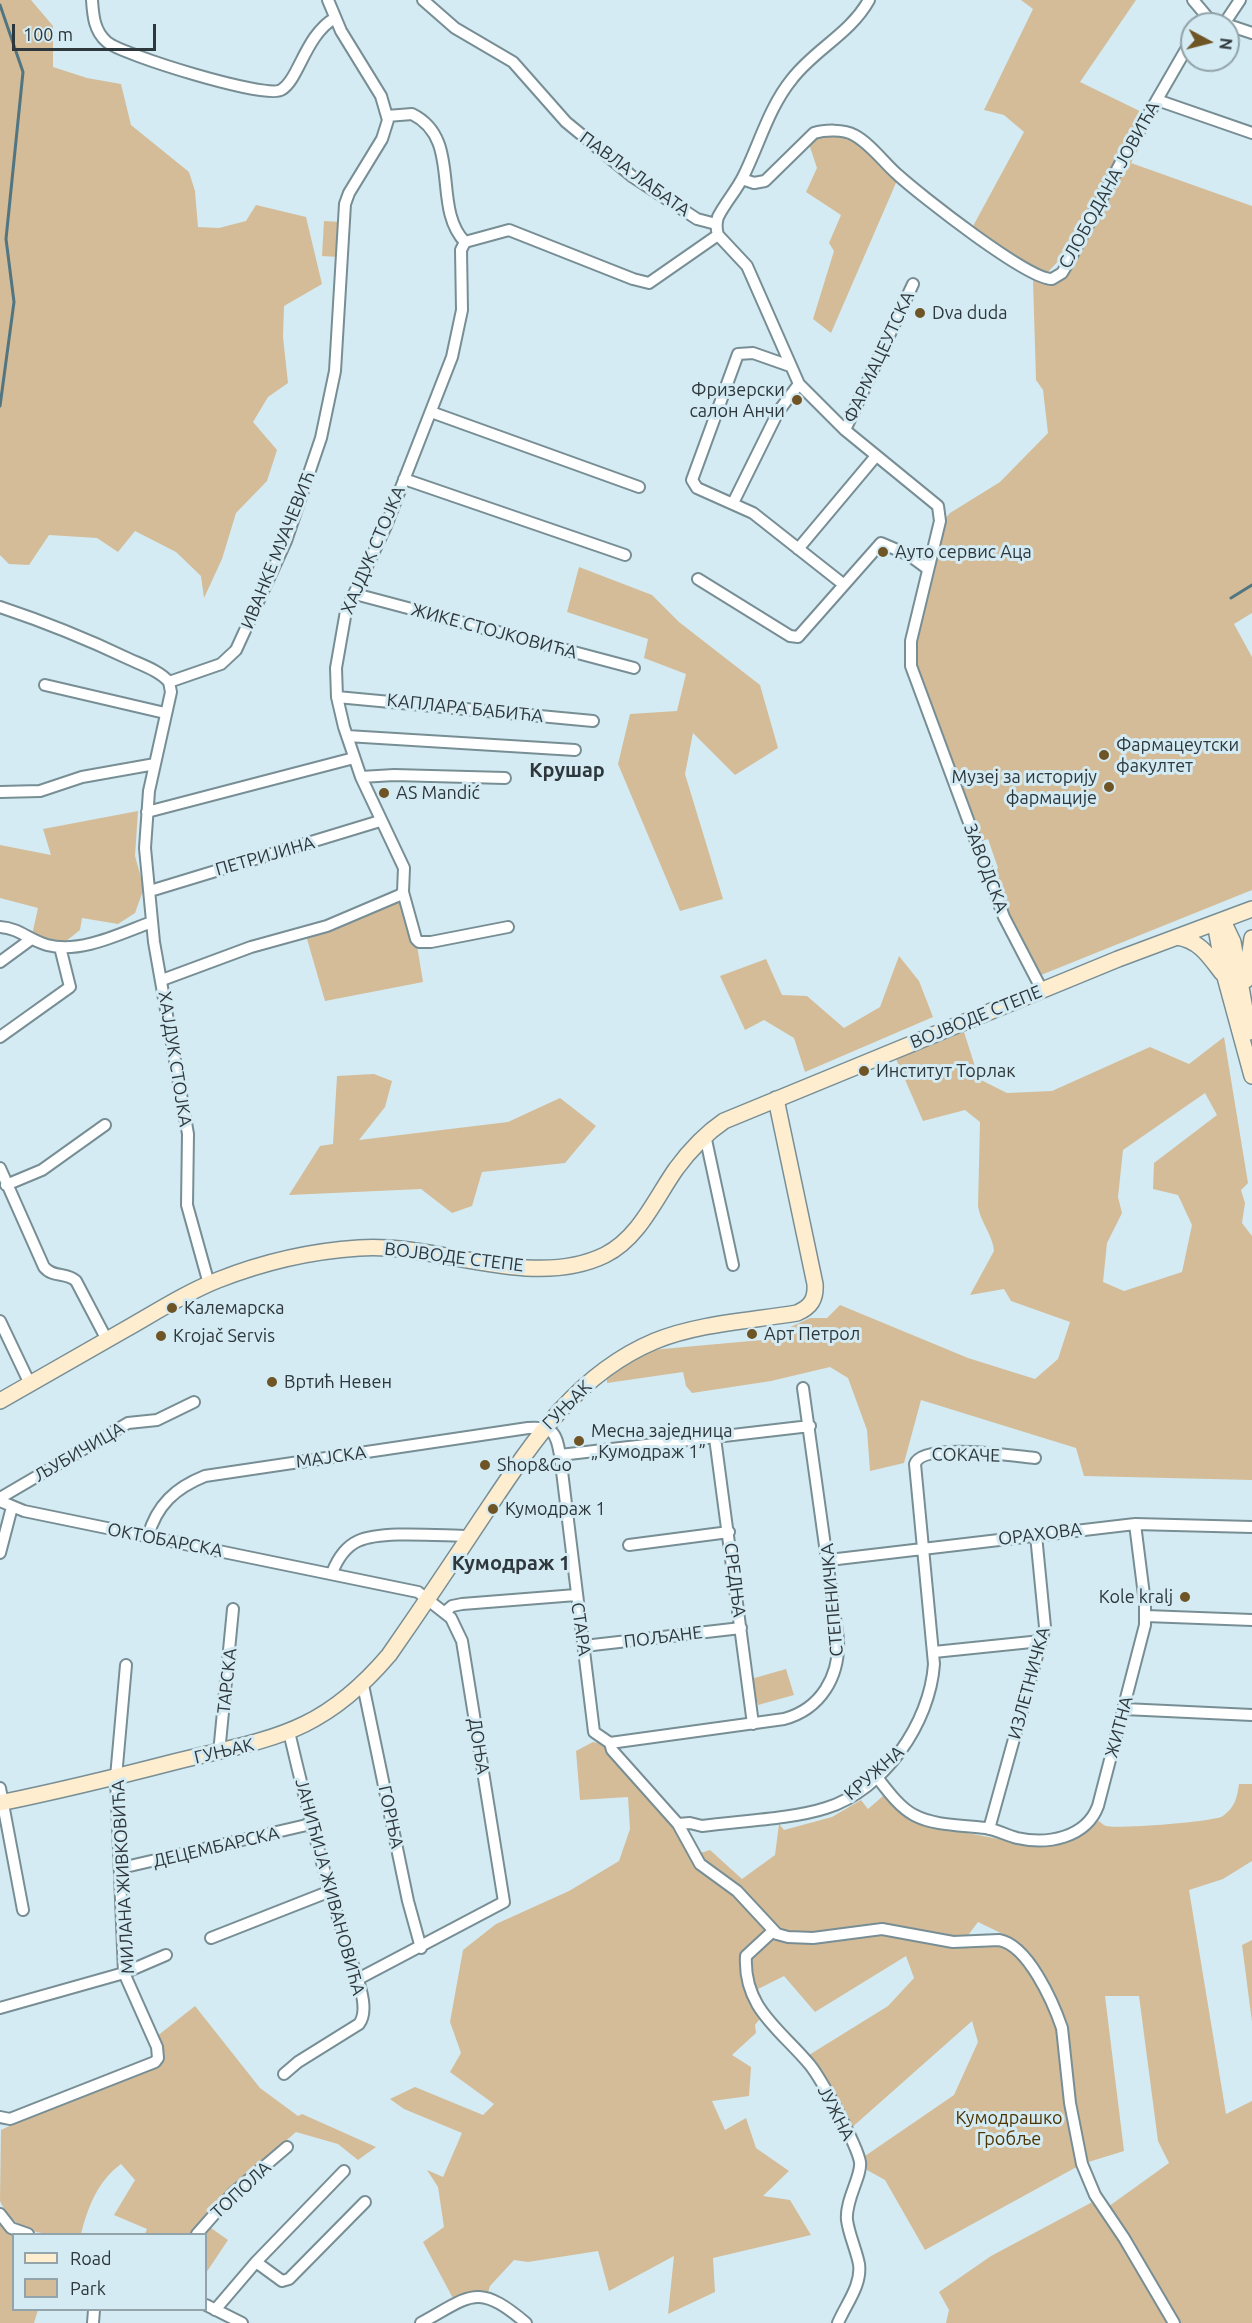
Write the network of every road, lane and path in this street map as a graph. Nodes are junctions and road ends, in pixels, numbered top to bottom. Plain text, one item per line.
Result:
1 (92, 0) edge
2 (328, 0) edge
3 (423, 0) edge
4 (869, 0) edge
5 (335, 18) junction
6 (1180, 59) edge
7 (1156, 100) junction
8 (387, 116) junction
9 (1252, 133) edge
10 (742, 179) junction
11 (717, 229) junction
12 (465, 242) junction
13 (913, 284) dead end
14 (790, 366) junction
15 (799, 384) junction
16 (431, 412) junction
17 (845, 429) junction
18 (876, 456) junction
19 (404, 479) junction
20 (639, 487) dead end
21 (733, 503) junction
22 (940, 521) joint
23 (798, 549) junction
24 (625, 555) dead end
25 (928, 569) junction
26 (698, 579) dead end
27 (843, 584) junction
28 (355, 594) junction
29 (0, 607) edge
30 (634, 668) dead end
31 (169, 682) junction
32 (45, 685) dead end
33 (337, 697) junction
34 (165, 713) junction
35 (592, 721) dead end
36 (347, 736) junction
37 (575, 750) dead end
38 (354, 759) junction
39 (154, 764) junction
40 (361, 777) junction
41 (505, 778) dead end
42 (0, 792) edge
43 (147, 812) junction
44 (380, 821) junction
45 (150, 891) junction
46 (403, 892) junction
47 (1252, 909) edge
48 (152, 922) junction
49 (1219, 922) junction
50 (0, 927) edge
51 (508, 927) dead end
52 (1177, 937) junction
53 (1252, 938) edge
54 (30, 940) junction
55 (60, 947) junction
56 (0, 962) edge
57 (1225, 976) junction
58 (162, 980) junction
59 (1042, 990) junction
60 (1244, 1004) junction
61 (0, 1037) edge
62 (1252, 1053) edge
63 (1252, 1076) edge
64 (776, 1099) junction
65 (105, 1125) dead end
66 (705, 1135) junction
67 (0, 1168) edge
68 (6, 1185) junction
69 (733, 1265) dead end
70 (209, 1284) junction
71 (0, 1321) edge
72 (107, 1340) junction
73 (30, 1384) junction
74 (803, 1388) dead end
75 (0, 1401) edge
76 (194, 1402) dead end
77 (810, 1426) junction
78 (544, 1427) junction
79 (716, 1438) junction
80 (560, 1455) junction
81 (1035, 1458) dead end
82 (0, 1500) edge
83 (12, 1507) junction
84 (1135, 1524) junction
85 (1252, 1527) edge
86 (729, 1532) junction
87 (1036, 1535) junction
88 (148, 1536) junction
89 (469, 1536) junction
90 (629, 1545) dead end
91 (924, 1548) junction
92 (0, 1553) edge
93 (829, 1560) junction
94 (332, 1573) junction
95 (576, 1594) junction
96 (429, 1598) junction
97 (232, 1609) dead end
98 (445, 1612) junction
99 (1146, 1616) junction
100 (1252, 1620) edge
101 (741, 1628) junction
102 (1041, 1641) junction
103 (584, 1646) junction
104 (934, 1652) junction
105 (126, 1665) dead end
106 (363, 1685) junction
107 (1124, 1709) junction
108 (1252, 1715) edge
109 (753, 1724) junction
110 (289, 1732) junction
111 (610, 1743) junction
112 (219, 1753) junction
113 (876, 1776) junction
114 (116, 1777) junction
115 (1, 1798) edge
116 (311, 1824) junction
117 (678, 1824) junction
118 (989, 1829) junction
119 (121, 1868) junction
120 (328, 1892) junction
121 (22, 1910) dead end
122 (773, 1931) junction
123 (212, 1938) dead end
124 (421, 1948) junction
125 (166, 1955) dead end
126 (124, 1973) junction
127 (358, 1979) junction
128 (0, 2008) edge
129 (284, 2074) dead end
130 (0, 2117) edge
131 (287, 2147) dead end
132 (344, 2171) dead end
133 (365, 2202) dead end
134 (0, 2214) edge
135 (23, 2233) edge
136 (199, 2233) edge
137 (256, 2262) junction
138 (210, 2307) edge
139 (242, 2323) edge
140 (420, 2323) edge
141 (526, 2323) edge
142 (838, 2323) edge
143 (1174, 2323) edge

1 - 5 street
2 - 5 street
3 - 11 street, ПАВЛА ЛАБАТА
4 - 10 street
5 - 8 street
6 - 7 street, СЛОБОДАНА ЈОВИЋА
7 - 9 street
7 - 10 street, СЛОБОДАНА ЈОВИЋА
8 - 12 street
8 - 31 street, ИВАНКЕ МУАЧЕВИЋ
10 - 11 street
11 - 12 street
11 - 14 street, ПАВЛА ЛАБАТА
12 - 16 street, ХАЈДУК СТОЈКА
13 - 17 street, ФАРМАЦЕУТСКА
14 - 15 street, ПАВЛА ЛАБАТА
14 - 21 street
15 - 17 street, ПАВЛА ЛАБАТА
15 - 21 street
16 - 19 street, ХАЈДУК СТОЈКА
16 - 20 street
17 - 18 street, ПАВЛА ЛАБАТА
18 - 22 street, ПАВЛА ЛАБАТА
18 - 23 street
19 - 24 street
19 - 28 street, ХАЈДУК СТОЈКА
21 - 23 street
22 - 25 street, ЗАВОДСКА
23 - 27 street
25 - 27 street
25 - 59 street, ЗАВОДСКА
26 - 27 street
28 - 30 street, ЖИКЕ СТОЈКОВИЋА
28 - 33 street, ХАЈДУК СТОЈКА
29 - 31 street
31 - 34 street
32 - 34 street
33 - 35 street, КАПЛАРА БАБИЋА
33 - 36 street, ХАЈДУК СТОЈКА
34 - 39 street
36 - 37 street
36 - 38 street, ХАЈДУК СТОЈКА
38 - 40 street, ХАЈДУК СТОЈКА
38 - 43 street
39 - 42 street
39 - 43 street
40 - 41 street
40 - 44 street, ХАЈДУК СТОЈКА
43 - 45 street
44 - 45 street, ПЕТРИЈИНА
44 - 46 street, ХАЈДУК СТОЈКА
45 - 48 street
46 - 51 street, ХАЈДУК СТОЈКА
46 - 58 street, ХАЈДУК СТОЈКА
47 - 49 street, ВОЈВОДЕ СТЕПЕ
48 - 55 street
48 - 58 street
49 - 52 street, ВОЈВОДЕ СТЕПЕ
49 - 57 street
49 - 60 street
50 - 54 street
52 - 57 street
52 - 59 street, ВОЈВОДЕ СТЕПЕ
53 - 60 street
54 - 55 street
54 - 56 street
55 - 61 street
57 - 63 street
58 - 70 street, ХАЈДУК СТОЈКА
59 - 64 street, ВОЈВОДЕ СТЕПЕ
60 - 62 street
64 - 66 street, ВОЈВОДЕ СТЕПЕ
64 - 78 street, ГУЊАК
65 - 68 street
66 - 69 street
66 - 70 street, ВОЈВОДЕ СТЕПЕ
67 - 68 street
68 - 72 street
70 - 72 street, ВОЈВОДЕ СТЕПЕ
71 - 73 street
72 - 73 street, ВОЈВОДЕ СТЕПЕ
73 - 75 street, ВОЈВОДЕ СТЕПЕ
74 - 77 street, СТЕПЕНИЧКА
76 - 82 street, ЉУБИЧИЦА
77 - 79 street
77 - 93 street, СТЕПЕНИЧКА
78 - 80 street, СТАРА
78 - 88 street, МАЈСКА
78 - 89 street, ГУЊАК
79 - 80 street
79 - 86 street, СРЕДЊА
80 - 95 street, СТАРА
81 - 91 street, СОКАЧЕ
82 - 83 street, ОКТОБАРСКА
83 - 88 street, ОКТОБАРСКА
83 - 92 street
84 - 85 street, ОРАХОВА
84 - 87 street, ОРАХОВА
84 - 99 street, ЖИТНА
86 - 90 street
86 - 101 street, СРЕДЊА
87 - 91 street, ОРАХОВА
87 - 102 street, ИЗЛЕТНИЧКА
88 - 94 street, ОКТОБАРСКА
89 - 94 street
89 - 96 street, ГУЊАК
91 - 93 street, ОРАХОВА
91 - 104 street, КРУЖНА
93 - 109 street, СТЕПЕНИЧКА
94 - 96 street, ОКТОБАРСКА
95 - 98 street
95 - 103 street, СТАРА
96 - 98 street, ДОЊА
96 - 106 street, ГУЊАК
97 - 112 street, ТАРСКА
98 - 124 street, ДОЊА
99 - 100 street
99 - 107 street, ЖИТНА
101 - 103 street, ПОЉАНЕ
101 - 109 street, СРЕДЊА
102 - 104 street
102 - 118 street, ИЗЛЕТНИЧКА
103 - 111 street, СТАРА
104 - 113 street, КРУЖНА
105 - 114 street, МИЛАНА ЖИВКОВИЋА
106 - 110 street, ГУЊАК
106 - 124 street, ГОРЊА
107 - 108 street
107 - 118 street, ЖИТНА
109 - 111 street, СТЕПЕНИЧКА
110 - 112 street, ГУЊАК
110 - 116 street, ЈАНИЋИЈА ЖИВАНОВИЋА
111 - 117 street
112 - 114 street, ГУЊАК
113 - 117 street, КРУЖНА
113 - 118 street
114 - 115 street, ГУЊАК
114 - 119 street, МИЛАНА ЖИВКОВИЋА
115 - 121 street
116 - 119 street, ДЕЦЕМБАРСКА
116 - 120 street, ЈАНИЋИЈА ЖИВАНОВИЋА
117 - 122 street
119 - 126 street, МИЛАНА ЖИВКОВИЋА
120 - 123 street
120 - 127 street, ЈАНИЋИЈА ЖИВАНОВИЋА
122 - 142 street, ЈУЖНА
122 - 143 street
124 - 127 street
125 - 126 street
126 - 128 street
126 - 130 street, МИЛАНА ЖИВКОВИЋА
127 - 129 street, ЈАНИЋИЈА ЖИВАНОВИЋА
131 - 136 street, ТОПОЛА
132 - 137 street
133 - 137 street
134 - 135 street
137 - 138 street
138 - 139 street
140 - 141 street

